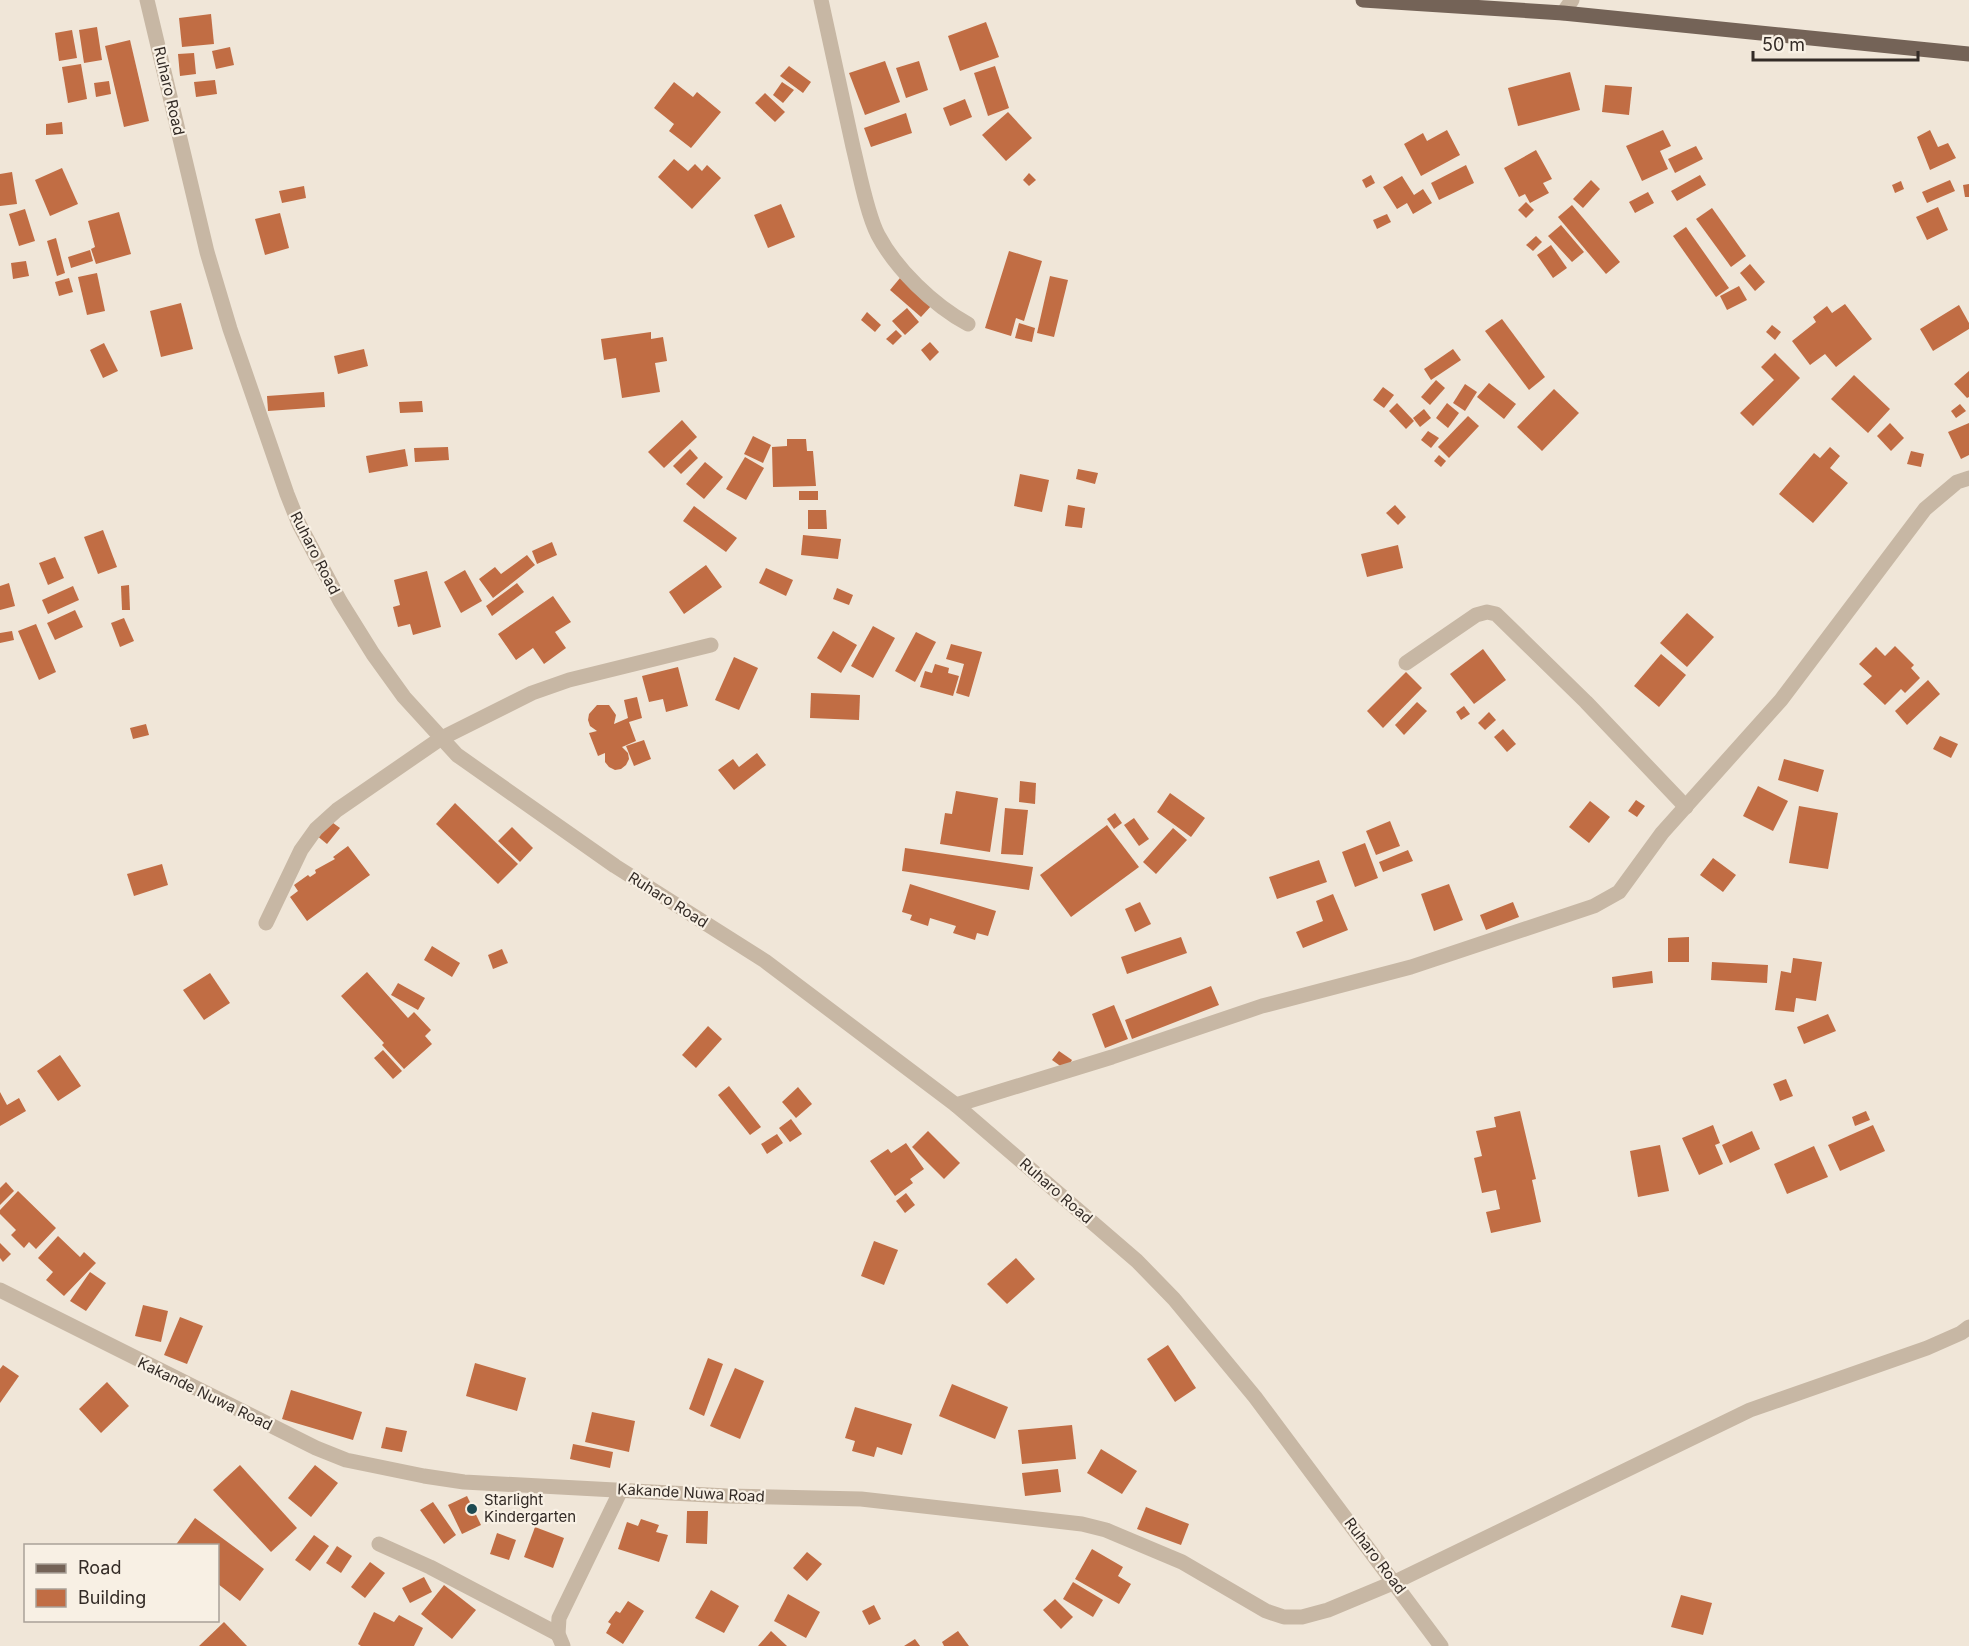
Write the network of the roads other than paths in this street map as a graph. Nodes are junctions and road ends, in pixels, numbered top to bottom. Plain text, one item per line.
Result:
1 (147, 0) edge
2 (821, 0) edge
3 (1363, 0) edge
4 (1572, 0) edge
5 (1563, 13) junction
6 (1969, 54) edge
7 (968, 324) dead end
8 (1969, 477) edge
9 (711, 645) dead end
10 (1406, 663) dead end
11 (440, 739) junction
12 (1686, 807) junction
13 (266, 923) dead end
14 (956, 1105) junction
15 (0, 1290) edge
16 (1969, 1327) edge
17 (621, 1490) junction
18 (379, 1544) dead end
19 (1395, 1582) junction
20 (560, 1640) edge
21 (1441, 1646) edge

1 - 11 street, Ruharo Road
2 - 7 street
3 - 5 main road
4 - 5 street
5 - 6 main road
8 - 12 street
9 - 11 street
10 - 12 street
11 - 13 street
11 - 14 street, Ruharo Road
12 - 14 street
14 - 19 street, Ruharo Road
15 - 17 street, Kakande Nuwa Road
16 - 19 street, Kakande Nuwa Road
17 - 19 street, Kakande Nuwa Road
17 - 20 street
18 - 20 street
19 - 21 street, Ruharo Road

